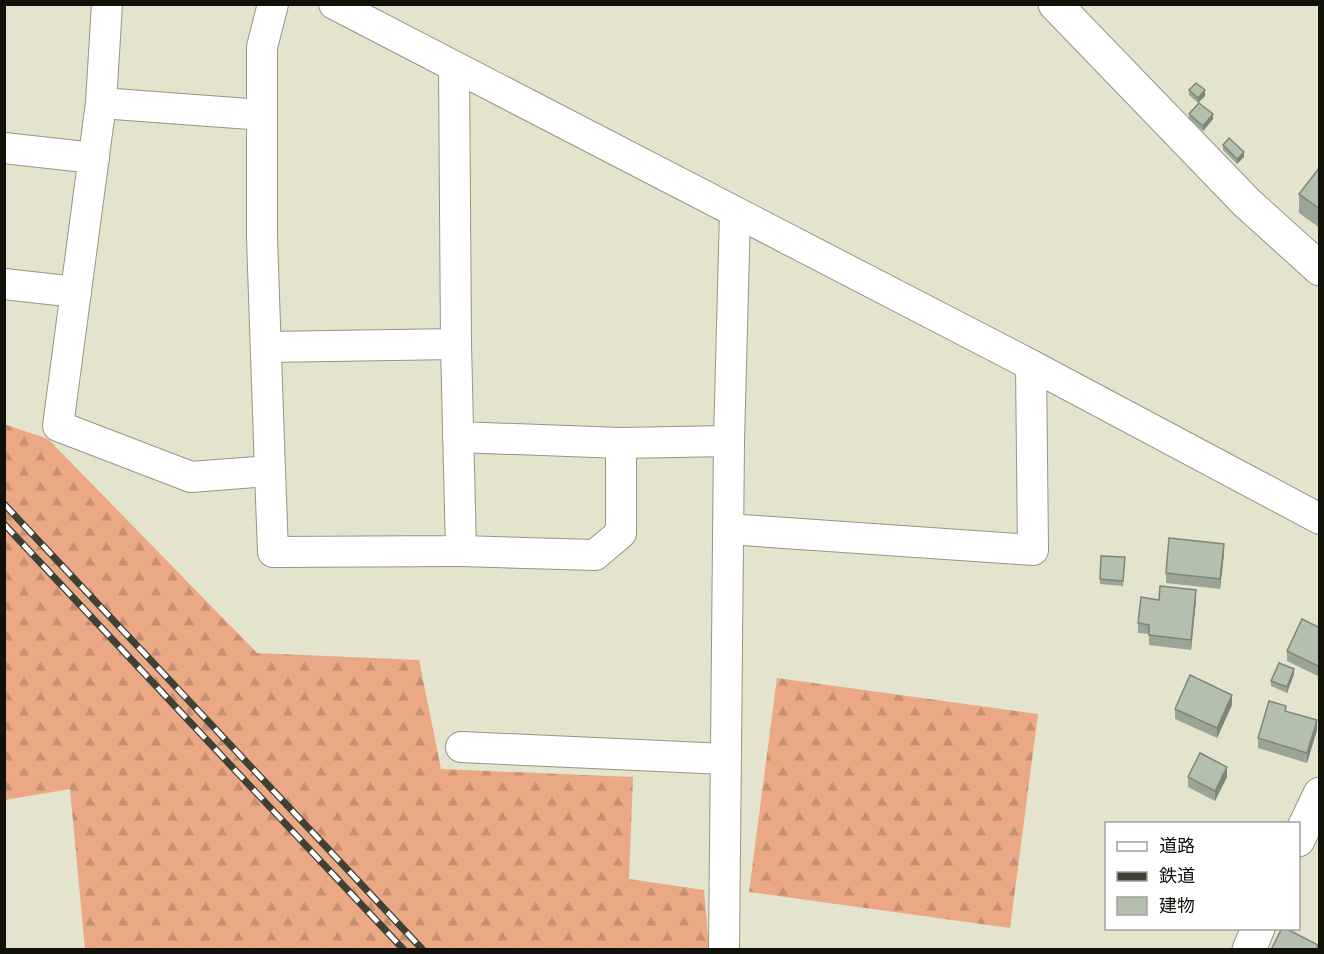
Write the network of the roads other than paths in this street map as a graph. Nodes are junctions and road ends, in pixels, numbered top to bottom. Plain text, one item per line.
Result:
1 (107, 4) edge
2 (273, 4) edge
3 (334, 4) edge
4 (1055, 4) edge
5 (454, 67) junction
6 (101, 103) junction
7 (262, 115) junction
8 (4, 147) edge
9 (94, 158) junction
10 (735, 212) junction
11 (1320, 269) edge
12 (4, 284) edge
13 (76, 292) junction
14 (456, 344) junction
15 (266, 347) junction
16 (1030, 365) junction
17 (458, 437) junction
18 (729, 441) junction
19 (621, 443) junction
20 (270, 471) junction
21 (1320, 519) edge
22 (728, 529) junction
23 (461, 551) junction
24 (461, 747) dead end
25 (726, 759) junction
26 (1320, 794) edge
27 (1300, 838) edge
28 (1257, 930) edge
29 (724, 950) edge
30 (1249, 950) edge

1 - 6 street
2 - 7 street
3 - 5 street
4 - 11 street
5 - 10 street
5 - 14 street
6 - 7 street
6 - 9 street
7 - 15 street
8 - 9 street
9 - 13 street
10 - 16 street
10 - 18 street
12 - 13 street
13 - 20 street
14 - 15 street
14 - 17 street
15 - 20 street
16 - 21 street
16 - 22 street
17 - 19 street
17 - 23 street
18 - 19 street
18 - 22 street
19 - 23 street
20 - 23 street
22 - 25 street
24 - 25 street
25 - 29 street
26 - 27 street
28 - 30 street

